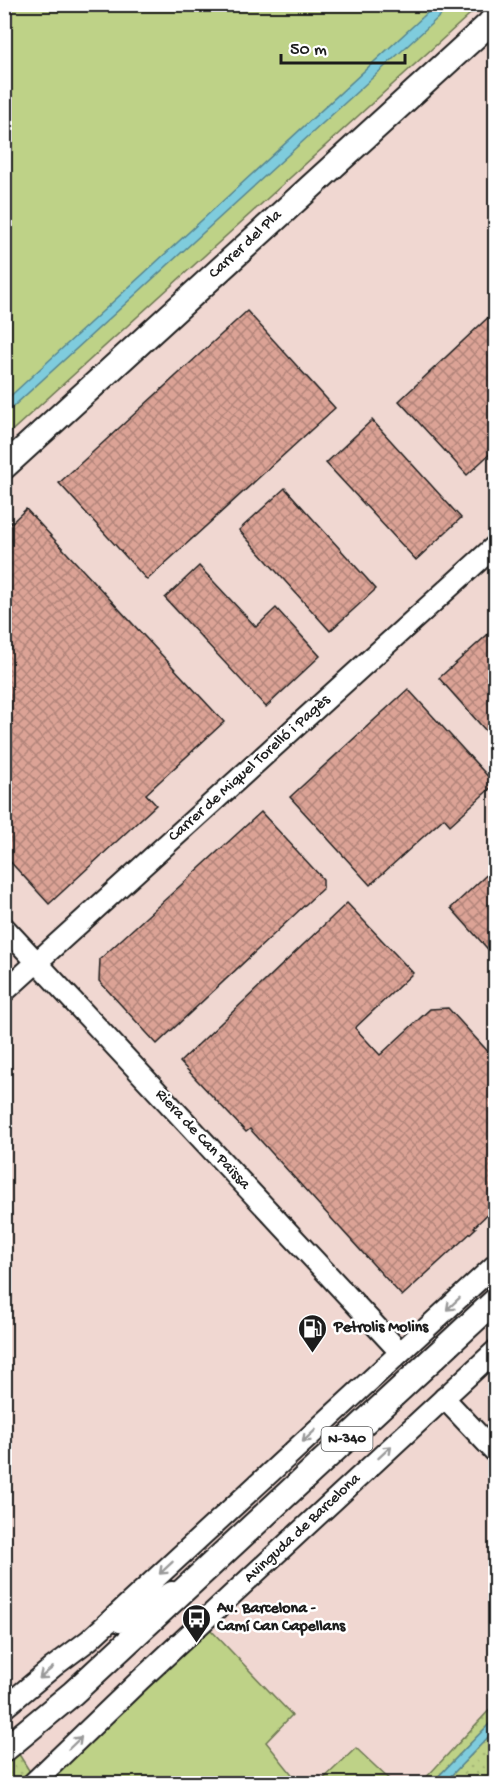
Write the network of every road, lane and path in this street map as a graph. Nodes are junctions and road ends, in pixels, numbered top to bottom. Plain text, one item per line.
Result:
1 (493, 20) edge
2 (4, 467) edge
3 (495, 545) edge
4 (4, 927) edge
5 (37, 962) junction
6 (4, 992) edge
7 (495, 1264) edge
8 (495, 1300) edge
9 (495, 1350) edge
10 (400, 1352) junction
11 (444, 1398) junction
12 (495, 1453) edge
13 (198, 1577) junction
14 (89, 1640) junction
15 (4, 1708) edge
16 (4, 1750) edge
17 (32, 1784) edge

1 - 2 main road, Carrer del Pla
3 - 5 street, Carrer de Miquel Torelló i Pagès
4 - 5 street, Riera de Can Païssa
5 - 6 street, Carrer de Miquel Torelló i Pagès
5 - 10 street, Riera de Can Païssa
7 -> 10 street
8 - 13 main road, N-340
9 - 11 street, Avinguda de Barcelona
10 -> 14 street
11 - 12 street
17 -> 11 street, Avinguda de Barcelona
13 - 14 street
13 - 16 main road, N-340
14 -> 15 street

